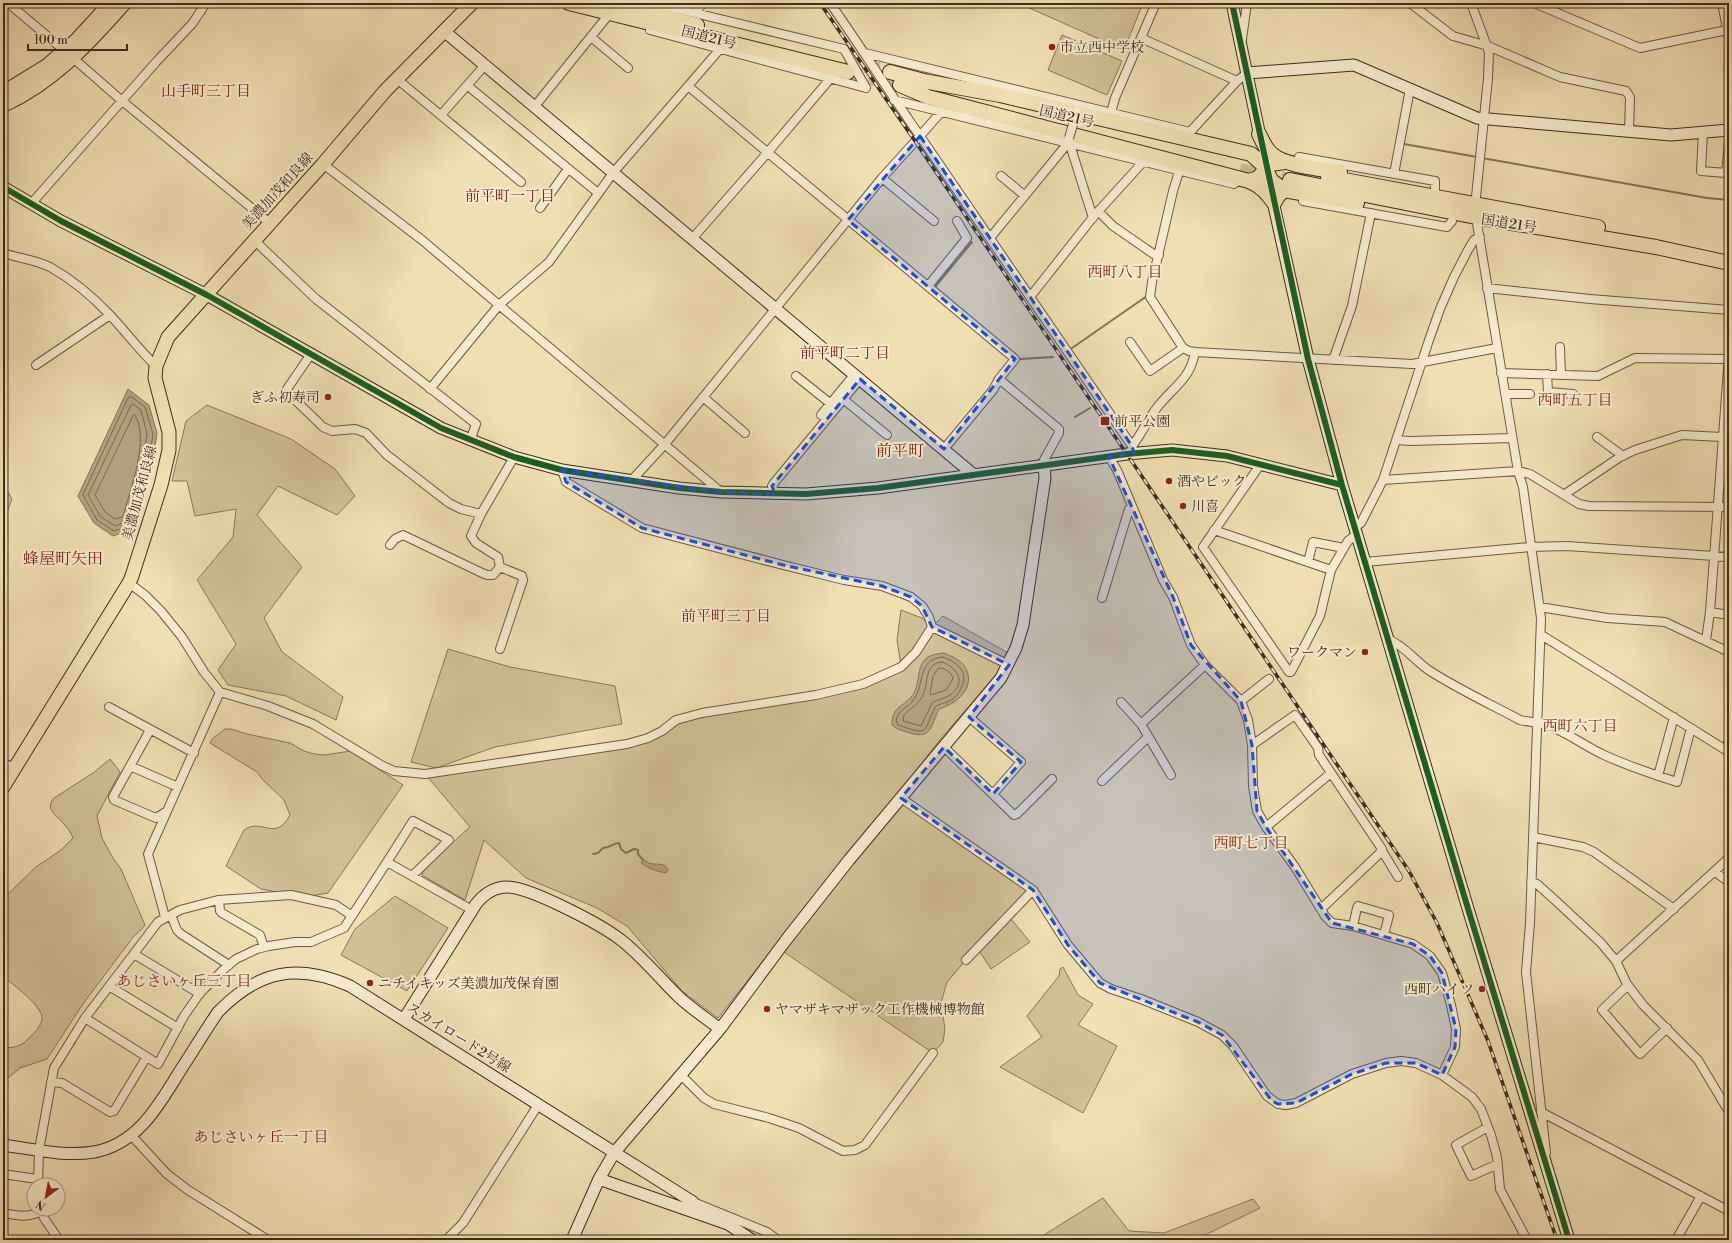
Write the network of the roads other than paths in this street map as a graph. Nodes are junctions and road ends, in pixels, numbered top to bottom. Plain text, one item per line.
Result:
1 (8, 3) edge
2 (111, 3) edge
3 (124, 3) edge
4 (206, 3) edge
5 (472, 3) edge
6 (569, 3) edge
7 (653, 3) edge
8 (703, 3) edge
9 (830, 3) edge
10 (1156, 3) edge
11 (1232, 3) edge
12 (1247, 3) edge
13 (1410, 3) edge
14 (1471, 3) edge
15 (1534, 3) edge
16 (1722, 3) edge
17 (609, 11) edge
18 (694, 13) junction
19 (444, 31) junction
20 (1728, 34) edge
21 (590, 37) junction
22 (1141, 38) junction
23 (1488, 46) junction
24 (1241, 47) junction
25 (720, 49) junction
26 (865, 53) junction
27 (69, 54) junction
28 (485, 65) junction
29 (847, 66) tunnel mouth
30 (628, 68) dead end
31 (1247, 73) junction
32 (397, 79) junction
33 (830, 79) junction
34 (1237, 81) junction
35 (468, 86) junction
36 (688, 86) junction
37 (1410, 90) junction
38 (3, 93) edge
39 (121, 100) junction
40 (894, 100) junction
41 (3, 105) edge
42 (535, 106) junction
43 (1077, 108) junction
44 (942, 111) junction
45 (1110, 112) junction
46 (441, 115) junction
47 (1484, 118) junction
48 (1729, 130) edge
49 (1629, 132) junction
50 (1703, 132) junction
51 (1259, 134) junction
52 (920, 136) junction
53 (1070, 142) junction
54 (1729, 143) edge
55 (768, 152) junction
56 (1142, 162) junction
57 (323, 164) junction
58 (568, 168) junction
59 (1245, 169) junction
60 (1266, 169) junction
61 (613, 172) junction
62 (1180, 172) junction
63 (1290, 173) junction
64 (1394, 174) junction
65 (1001, 176) dead end
66 (882, 178) junction
67 (521, 182) dead end
68 (3, 187) edge
69 (1435, 189) junction
70 (598, 193) junction
71 (1304, 193) junction
72 (1024, 195) junction
73 (1274, 203) junction
74 (31, 204) junction
75 (540, 208) dead end
76 (1371, 213) junction
77 (1096, 214) junction
78 (1477, 216) junction
79 (848, 220) junction
80 (934, 221) dead end
81 (957, 221) dead end
82 (1452, 221) junction
83 (271, 224) junction
84 (990, 238) junction
85 (692, 239) junction
86 (255, 240) junction
87 (3, 253) edge
88 (1729, 254) edge
89 (1159, 255) junction
90 (1729, 264) edge
91 (928, 286) junction
92 (1487, 288) junction
93 (207, 295) junction
94 (1030, 297) junction
95 (498, 305) junction
96 (775, 309) junction
97 (1729, 310) edge
98 (110, 315) junction
99 (1130, 342) dead end
100 (1560, 347) dead end
101 (1183, 348) junction
102 (1497, 348) junction
103 (1195, 352) junction
104 (311, 354) junction
105 (1729, 354) edge
106 (1308, 359) junction
107 (1729, 359) edge
108 (1333, 360) junction
109 (1422, 362) junction
110 (36, 365) dead end
111 (156, 366) junction
112 (1501, 373) junction
113 (1547, 374) junction
114 (1561, 375) junction
115 (796, 376) dead end
116 (857, 377) junction
117 (999, 379) junction
118 (430, 389) junction
119 (1505, 394) junction
120 (1530, 394) dead end
121 (1573, 394) dead end
122 (703, 397) junction
123 (843, 399) junction
124 (830, 404) junction
125 (821, 415) dead end
126 (745, 433) dead end
127 (887, 435) dead end
128 (1598, 437) dead end
129 (1722, 437) junction
130 (1512, 438) junction
131 (470, 440) junction
132 (1397, 440) junction
133 (665, 444) junction
134 (944, 449) junction
135 (1133, 450) junction
136 (1623, 456) junction
137 (514, 457) junction
138 (1109, 457) junction
139 (1044, 465) junction
140 (1260, 465) junction
141 (562, 470) junction
142 (1518, 471) junction
143 (974, 474) junction
144 (632, 480) junction
145 (1384, 480) junction
146 (1342, 485) junction
147 (721, 492) junction
148 (775, 494) junction
149 (1565, 494) junction
150 (1132, 506) junction
151 (1729, 506) edge
152 (1718, 507) junction
153 (481, 514) junction
154 (1214, 530) junction
155 (1356, 531) junction
156 (390, 545) dead end
157 (1530, 547) junction
158 (1344, 548) junction
159 (1713, 556) junction
160 (1729, 557) edge
161 (1308, 562) junction
162 (1365, 562) junction
163 (500, 567) junction
164 (1331, 570) junction
165 (129, 583) junction
166 (1102, 598) dead end
167 (1540, 607) junction
168 (1710, 612) junction
169 (1729, 614) edge
170 (932, 627) junction
171 (1540, 636) junction
172 (1388, 639) junction
173 (1706, 640) junction
174 (500, 649) dead end
175 (1729, 652) edge
176 (1009, 665) junction
177 (1205, 665) junction
178 (1269, 679) dead end
179 (220, 692) junction
180 (1241, 701) junction
181 (1121, 702) dead end
182 (109, 707) dead end
183 (969, 717) junction
184 (1674, 717) junction
185 (1537, 723) junction
186 (1141, 724) junction
187 (1691, 728) junction
188 (150, 730) junction
189 (1148, 736) junction
190 (1729, 740) edge
191 (1252, 745) junction
192 (944, 747) junction
193 (1728, 751) edge
194 (194, 753) junction
195 (130, 766) junction
196 (8, 767) edge
197 (1331, 773) junction
198 (1171, 775) dead end
199 (1658, 776) junction
200 (1052, 779) dead end
201 (1102, 781) dead end
202 (3, 787) edge
203 (178, 788) junction
204 (993, 794) junction
205 (901, 798) junction
206 (167, 811) junction
207 (1266, 827) junction
208 (1532, 837) junction
209 (1381, 849) junction
210 (1729, 858) edge
211 (387, 862) junction
212 (1715, 872) junction
213 (412, 876) junction
214 (1398, 876) dead end
215 (1531, 882) junction
216 (1729, 882) edge
217 (1033, 890) junction
218 (219, 900) junction
219 (1321, 909) junction
220 (1674, 909) junction
221 (472, 910) junction
222 (168, 916) junction
223 (352, 916) junction
224 (1353, 926) junction
225 (1384, 935) junction
226 (264, 947) junction
227 (134, 954) junction
228 (966, 960) dead end
229 (1616, 961) junction
230 (229, 965) junction
231 (1628, 985) junction
232 (109, 986) junction
233 (200, 994) junction
234 (85, 1018) junction
235 (404, 1019) junction
236 (178, 1028) junction
237 (1667, 1028) junction
238 (720, 1030) junction
239 (933, 1053) dead end
240 (146, 1058) junction
241 (681, 1075) junction
242 (1442, 1075) junction
243 (51, 1082) junction
244 (538, 1105) junction
245 (1541, 1112) junction
246 (1729, 1112) edge
247 (1488, 1127) junction
248 (131, 1135) junction
249 (3, 1145) edge
250 (39, 1150) junction
251 (614, 1153) junction
252 (1498, 1164) junction
253 (1547, 1169) junction
254 (3, 1174) edge
255 (38, 1177) edge
256 (26, 1179) edge
257 (599, 1179) junction
258 (1701, 1196) junction
259 (694, 1202) joint
260 (1729, 1211) edge
261 (3, 1213) edge
262 (26, 1215) edge
263 (44, 1217) edge
264 (59, 1240) edge
265 (268, 1240) edge
266 (446, 1240) edge
267 (572, 1240) edge
268 (752, 1240) edge
269 (778, 1240) edge
270 (1527, 1240) edge
271 (1569, 1240) edge
272 (1676, 1240) edge

1 - 27 street
2 - 27 highway
3 - 27 highway
4 - 39 street
5 - 19 main road, 美濃加茂和良線
6 - 17 highway, 国道21号
7 - 18 street
8 - 18 street
9 - 26 street
10 - 22 street
11 - 24 street
12 - 24 street
13 - 23 street
14 - 23 street
15 - 20 street
16 - 20 street
17 - 21 street
17 - 25 street
17 - 29 highway, 国道21号
18 - 33 street
19 - 28 street
19 - 32 main road, 美濃加茂和良線
21 - 30 street
21 - 42 street
22 - 34 street
22 - 45 street
23 - 47 street
23 - 49 street
24 - 31 street
25 - 33 street
25 - 36 street
26 - 40 street
26 - 43 street
27 - 38 highway
27 - 39 street
27 - 41 highway
28 - 35 street
28 - 42 street
31 - 34 street
31 - 37 street
31 - 51 street
32 - 46 street
32 - 57 main road, 美濃加茂和良線
33 - 55 street
34 - 45 street
35 - 46 street
35 - 58 street
36 - 55 street
36 - 61 street
37 - 47 street
37 - 64 street
39 - 74 street
39 - 83 street
40 - 44 street
40 - 52 street
42 - 61 street
43 - 45 street
43 - 53 street, bridge
44 - 52 street
44 - 53 street
46 - 67 street
47 - 49 street
47 - 78 street
48 - 50 street
49 - 50 street
50 - 54 street
51 - 59 highway
51 - 60 street
51 - 63 highway
52 - 66 street
52 - 84 street
53 - 56 street
53 - 72 street
53 - 77 street
55 - 79 street
55 - 85 street
56 - 62 street
56 - 77 street
57 - 83 main road, 美濃加茂和良線
57 - 95 street
58 - 70 street
58 - 75 street
59 - 59 highway
59 - 60 highway
59 - 60 highway
59 - 62 street
59 - 73 highway
60 - 63 highway
60 - 63 highway
60 - 73 street
61 - 70 street
61 - 85 street
62 - 89 street
63 - 64 street
63 - 69 highway
63 - 71 highway
63 - 73 highway
63 - 78 highway, 国道21号
64 - 69 street
65 - 72 street
66 - 79 street
66 - 80 street
68 - 74 street
69 - 78 highway
70 - 95 street
71 - 76 street
71 - 82 highway
72 - 84 street
73 - 106 street
74 - 93 street
76 - 82 street
76 - 108 street
77 - 89 street
77 - 94 street
78 - 82 highway
78 - 88 highway
78 - 90 highway, 国道21号
78 - 92 street
78 - 109 street
79 - 91 street
79 - 96 street
81 - 91 street
83 - 86 main road, 美濃加茂和良線
84 - 94 street
85 - 96 street
86 - 93 main road, 美濃加茂和良線
86 - 118 street
87 - 98 street
89 - 101 street
91 - 117 street
92 - 97 street
92 - 102 street
93 - 104 street
93 - 111 main road, 美濃加茂和良線
94 - 135 street
95 - 118 street
95 - 133 street
96 - 116 street
96 - 122 street
98 - 110 street
98 - 111 street
99 - 101 street
100 - 114 street
101 - 103 street
102 - 109 street
102 - 112 street
103 - 106 street
103 - 135 street
104 - 131 street
104 - 153 street
105 - 107 street
106 - 108 street
106 - 146 street
107 - 114 street
107 - 129 street
108 - 109 street
109 - 132 street
111 - 165 main road, 美濃加茂和良線
112 - 113 street
112 - 119 street
113 - 114 street
113 - 121 street
115 - 124 street
116 - 123 street
116 - 124 street
116 - 134 street
117 - 134 street
117 - 139 street
118 - 131 street
119 - 120 street
119 - 130 street
122 - 126 street
122 - 133 street
123 - 127 street
123 - 148 street
124 - 125 street
128 - 136 street
129 - 136 street
129 - 152 street
130 - 132 street
130 - 142 street
131 - 137 street
132 - 145 street
133 - 144 street
133 - 147 street
134 - 143 street
135 - 138 street
135 - 140 street
136 - 149 street
137 - 141 street
137 - 153 street
138 - 139 street
138 - 150 street
139 - 143 street
139 - 176 street
140 - 146 street
140 - 154 street
141 - 144 street
141 - 170 street
142 - 145 street
142 - 149 street
142 - 157 street
143 - 148 street
144 - 147 street
145 - 155 street
146 - 155 street
147 - 148 street
149 - 152 street
150 - 166 street
150 - 177 street
151 - 152 street
152 - 159 street
153 - 163 street
154 - 161 street
154 - 164 street
155 - 158 street
155 - 162 street
156 - 163 street
157 - 159 street
157 - 162 street
157 - 167 street
158 - 161 street
158 - 164 street
159 - 160 street
159 - 168 street
161 - 164 street
162 - 172 street
163 - 174 street
165 - 179 street
165 - 196 main road, 美濃加茂和良線
167 - 171 street
167 - 173 street
168 - 169 street
168 - 173 street
170 - 176 street
170 - 179 street
171 - 184 street
171 - 185 street
172 - 185 street
172 - 253 street
173 - 175 street
176 - 183 street
177 - 180 street
177 - 186 street
178 - 180 street
179 - 194 street
180 - 191 street
181 - 186 street
182 - 188 street
183 - 192 street
183 - 204 street
184 - 187 street
184 - 199 street
185 - 199 street
185 - 208 street
186 - 189 street
187 - 193 street
187 - 199 street
188 - 194 street
188 - 195 street
189 - 198 street
189 - 201 street
190 - 193 street
191 - 197 street
191 - 207 street
192 - 204 street
192 - 205 street
194 - 203 street
195 - 203 street
195 - 206 street
196 - 202 main road, 美濃加茂和良線
197 - 207 street
197 - 209 street
200 - 204 street
203 - 206 street
205 - 217 street
205 - 238 street
206 - 222 street
207 - 219 street
208 - 215 street
208 - 220 street
209 - 214 street
209 - 219 street
210 - 212 street
211 - 213 street
211 - 213 street
211 - 223 street
212 - 216 street
212 - 220 street
213 - 221 street
215 - 229 street
215 - 245 street
217 - 228 street
217 - 242 street
218 - 222 street
218 - 223 street
218 - 226 street
219 - 224 street
220 - 229 street
221 - 235 street
221 - 238 street
222 - 227 street
222 - 230 street
223 - 226 street
224 - 225 street
224 - 225 street
225 - 242 street
226 - 230 street
227 - 232 street
227 - 233 street
229 - 231 street
230 - 233 street
231 - 237 street
231 - 237 street
232 - 234 street
232 - 236 street
233 - 236 street
234 - 240 street
234 - 243 street
235 - 244 street, スカイロード2号線
235 - 248 street, スカイロード2号線
236 - 240 street
237 - 246 street
238 - 241 street
239 - 241 street
240 - 243 street
241 - 251 street
242 - 247 street
243 - 250 street
244 - 251 street, スカイロード2号線
244 - 266 street
245 - 253 street
245 - 258 street
247 - 252 street
247 - 252 street
248 - 250 street, スカイロード2号線
248 - 265 street
249 - 250 street, スカイロード2号線
250 - 255 street
251 - 257 street
251 - 259 street, スカイロード2号線
252 - 270 street
253 - 271 street
254 - 256 street
257 - 267 street
257 - 268 street
258 - 260 street
258 - 272 street
259 - 269 street
261 - 262 street
263 - 264 street

